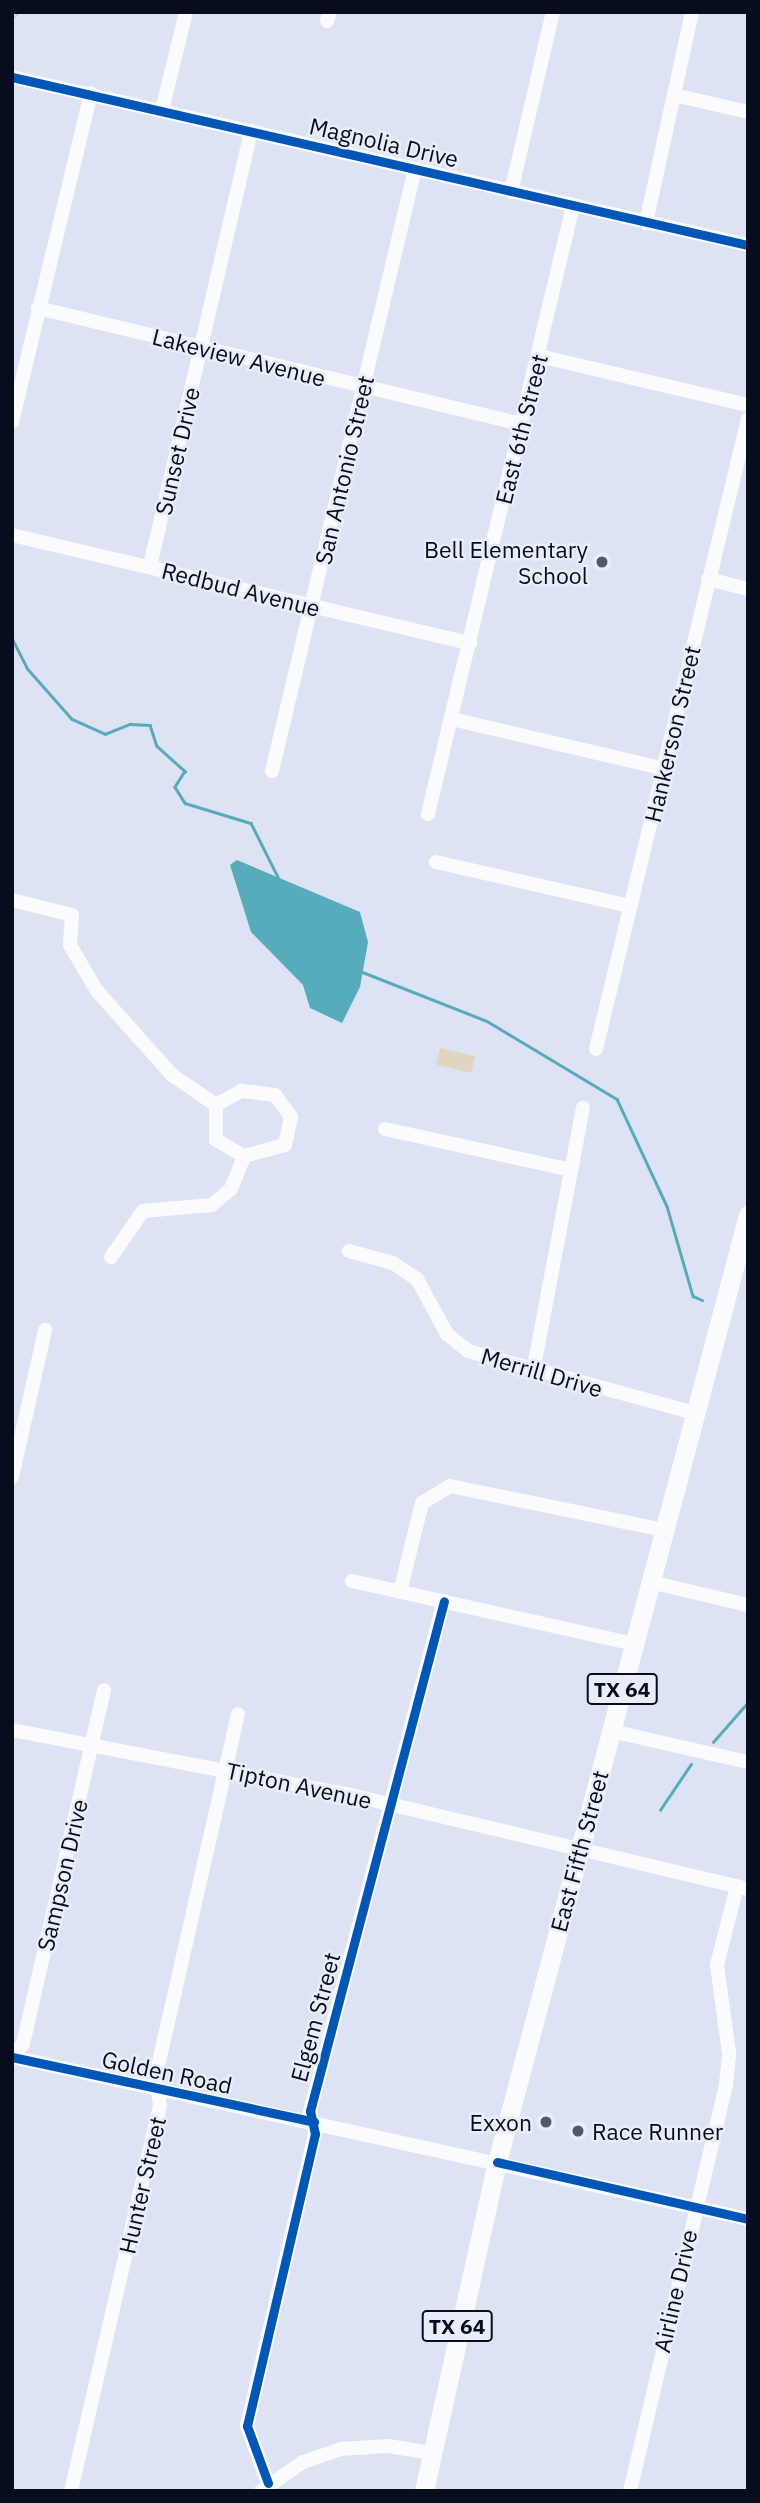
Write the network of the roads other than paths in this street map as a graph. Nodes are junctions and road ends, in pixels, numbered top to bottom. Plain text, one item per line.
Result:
1 (187, 12) edge
2 (553, 12) edge
3 (692, 12) edge
4 (12, 76) edge
5 (91, 93) junction
6 (674, 95) junction
7 (162, 110) junction
8 (748, 112) edge
9 (251, 131) junction
10 (415, 169) junction
11 (511, 192) junction
12 (573, 206) junction
13 (646, 223) junction
14 (748, 246) edge
15 (38, 308) junction
16 (201, 347) junction
17 (539, 356) junction
18 (363, 387) junction
19 (748, 405) edge
20 (748, 419) edge
21 (12, 422) edge
22 (522, 424) junction
23 (12, 535) edge
24 (150, 566) junction
25 (708, 579) junction
26 (748, 589) edge
27 (312, 606) junction
28 (470, 643) junction
29 (452, 719) junction
30 (664, 769) junction
31 (272, 771) dead end
32 (428, 814) dead end
33 (436, 862) dead end
34 (12, 900) edge
35 (630, 906) junction
36 (596, 1049) dead end
37 (216, 1105) junction
38 (583, 1108) dead end
39 (385, 1129) dead end
40 (244, 1156) junction
41 (572, 1170) junction
42 (748, 1215) edge
43 (349, 1251) dead end
44 (111, 1257) dead end
45 (45, 1330) dead end
46 (533, 1372) junction
47 (20, 1410) edge
48 (695, 1413) junction
49 (12, 1476) edge
50 (664, 1530) junction
51 (352, 1581) dead end
52 (650, 1582) junction
53 (400, 1592) junction
54 (444, 1601) junction
55 (748, 1605) edge
56 (634, 1644) junction
57 (104, 1690) dead end
58 (237, 1714) dead end
59 (12, 1730) edge
60 (611, 1731) junction
61 (91, 1745) junction
62 (748, 1762) edge
63 (225, 1769) junction
64 (392, 1805) junction
65 (579, 1850) junction
66 (742, 1888) edge
67 (12, 2057) edge
68 (160, 2091) junction
69 (314, 2122) junction
70 (496, 2162) junction
71 (693, 2207) junction
72 (748, 2219) edge
73 (432, 2453) junction
74 (265, 2487) edge
75 (71, 2491) edge
76 (424, 2491) edge
77 (630, 2491) edge

1 - 7 street
2 - 11 street
3 - 6 street
4 - 5 street, Magnolia Drive
5 - 7 street, Magnolia Drive
5 - 15 street
6 - 8 street
6 - 13 street
7 - 9 street, Magnolia Drive
9 - 10 street, Magnolia Drive
9 - 16 street, Sunset Drive
10 - 11 street, Magnolia Drive
10 - 18 street, San Antonio Street
11 - 12 street, Magnolia Drive
12 - 13 street, Magnolia Drive
12 - 17 street, East 6th Street
13 - 14 street, Magnolia Drive
15 - 16 street, Lakeview Avenue
15 - 21 street
16 - 18 street, Lakeview Avenue
16 - 24 street, Sunset Drive
17 - 19 street
17 - 22 street, East 6th Street
18 - 22 street, Lakeview Avenue
18 - 27 street, San Antonio Street
20 - 25 street, Hankerson Street
22 - 28 street, East 6th Street
23 - 24 street, Redbud Avenue
24 - 27 street, Redbud Avenue
25 - 26 street
25 - 30 street, Hankerson Street
27 - 28 street, Redbud Avenue
27 - 31 street, San Antonio Street
28 - 29 street, East 6th Street
29 - 30 street
29 - 32 street, East 6th Street
30 - 35 street, Hankerson Street
33 - 35 street
34 - 37 street
35 - 36 street, Hankerson Street
37 - 40 street
37 - 40 street
38 - 41 street
39 - 41 street
40 - 44 street
41 - 46 street
42 - 48 main road, East Fifth Street / TX 64
43 - 46 street, Merrill Drive
45 - 47 street
46 - 48 street, Merrill Drive
47 - 49 street
48 - 50 main road, East Fifth Street / TX 64
50 - 52 main road, East Fifth Street / TX 64
50 - 53 street
51 - 53 street
52 - 55 street
52 - 56 main road, East Fifth Street / TX 64
53 - 54 street
54 - 56 street
54 - 64 street, Elgem Street
56 - 60 main road, East Fifth Street / TX 64
57 - 61 street, Sampson Drive
58 - 63 street, Hunter Street
59 - 61 street, Tipton Avenue
60 - 62 street
60 - 65 main road, East Fifth Street / TX 64
61 - 63 street, Tipton Avenue
61 - 67 street, Sampson Drive
63 - 64 street, Tipton Avenue
63 - 68 street, Hunter Street
64 - 65 street, Tipton Avenue
64 - 69 street, Elgem Street
65 - 66 street, Tipton Avenue
65 - 70 main road, East Fifth Street / TX 64
66 - 71 street, Airline Drive
67 - 68 street, Golden Road
68 - 69 street, Golden Road
68 - 75 street, Hunter Street
69 - 70 street, Golden Road
69 - 74 street, Elgem Street
70 - 71 street, Golden Road
70 - 73 main road, East Fifth Street / TX 64
71 - 72 street, Golden Road
71 - 77 street, Airline Drive
73 - 74 street
73 - 76 main road, East Fifth Street / TX 64

